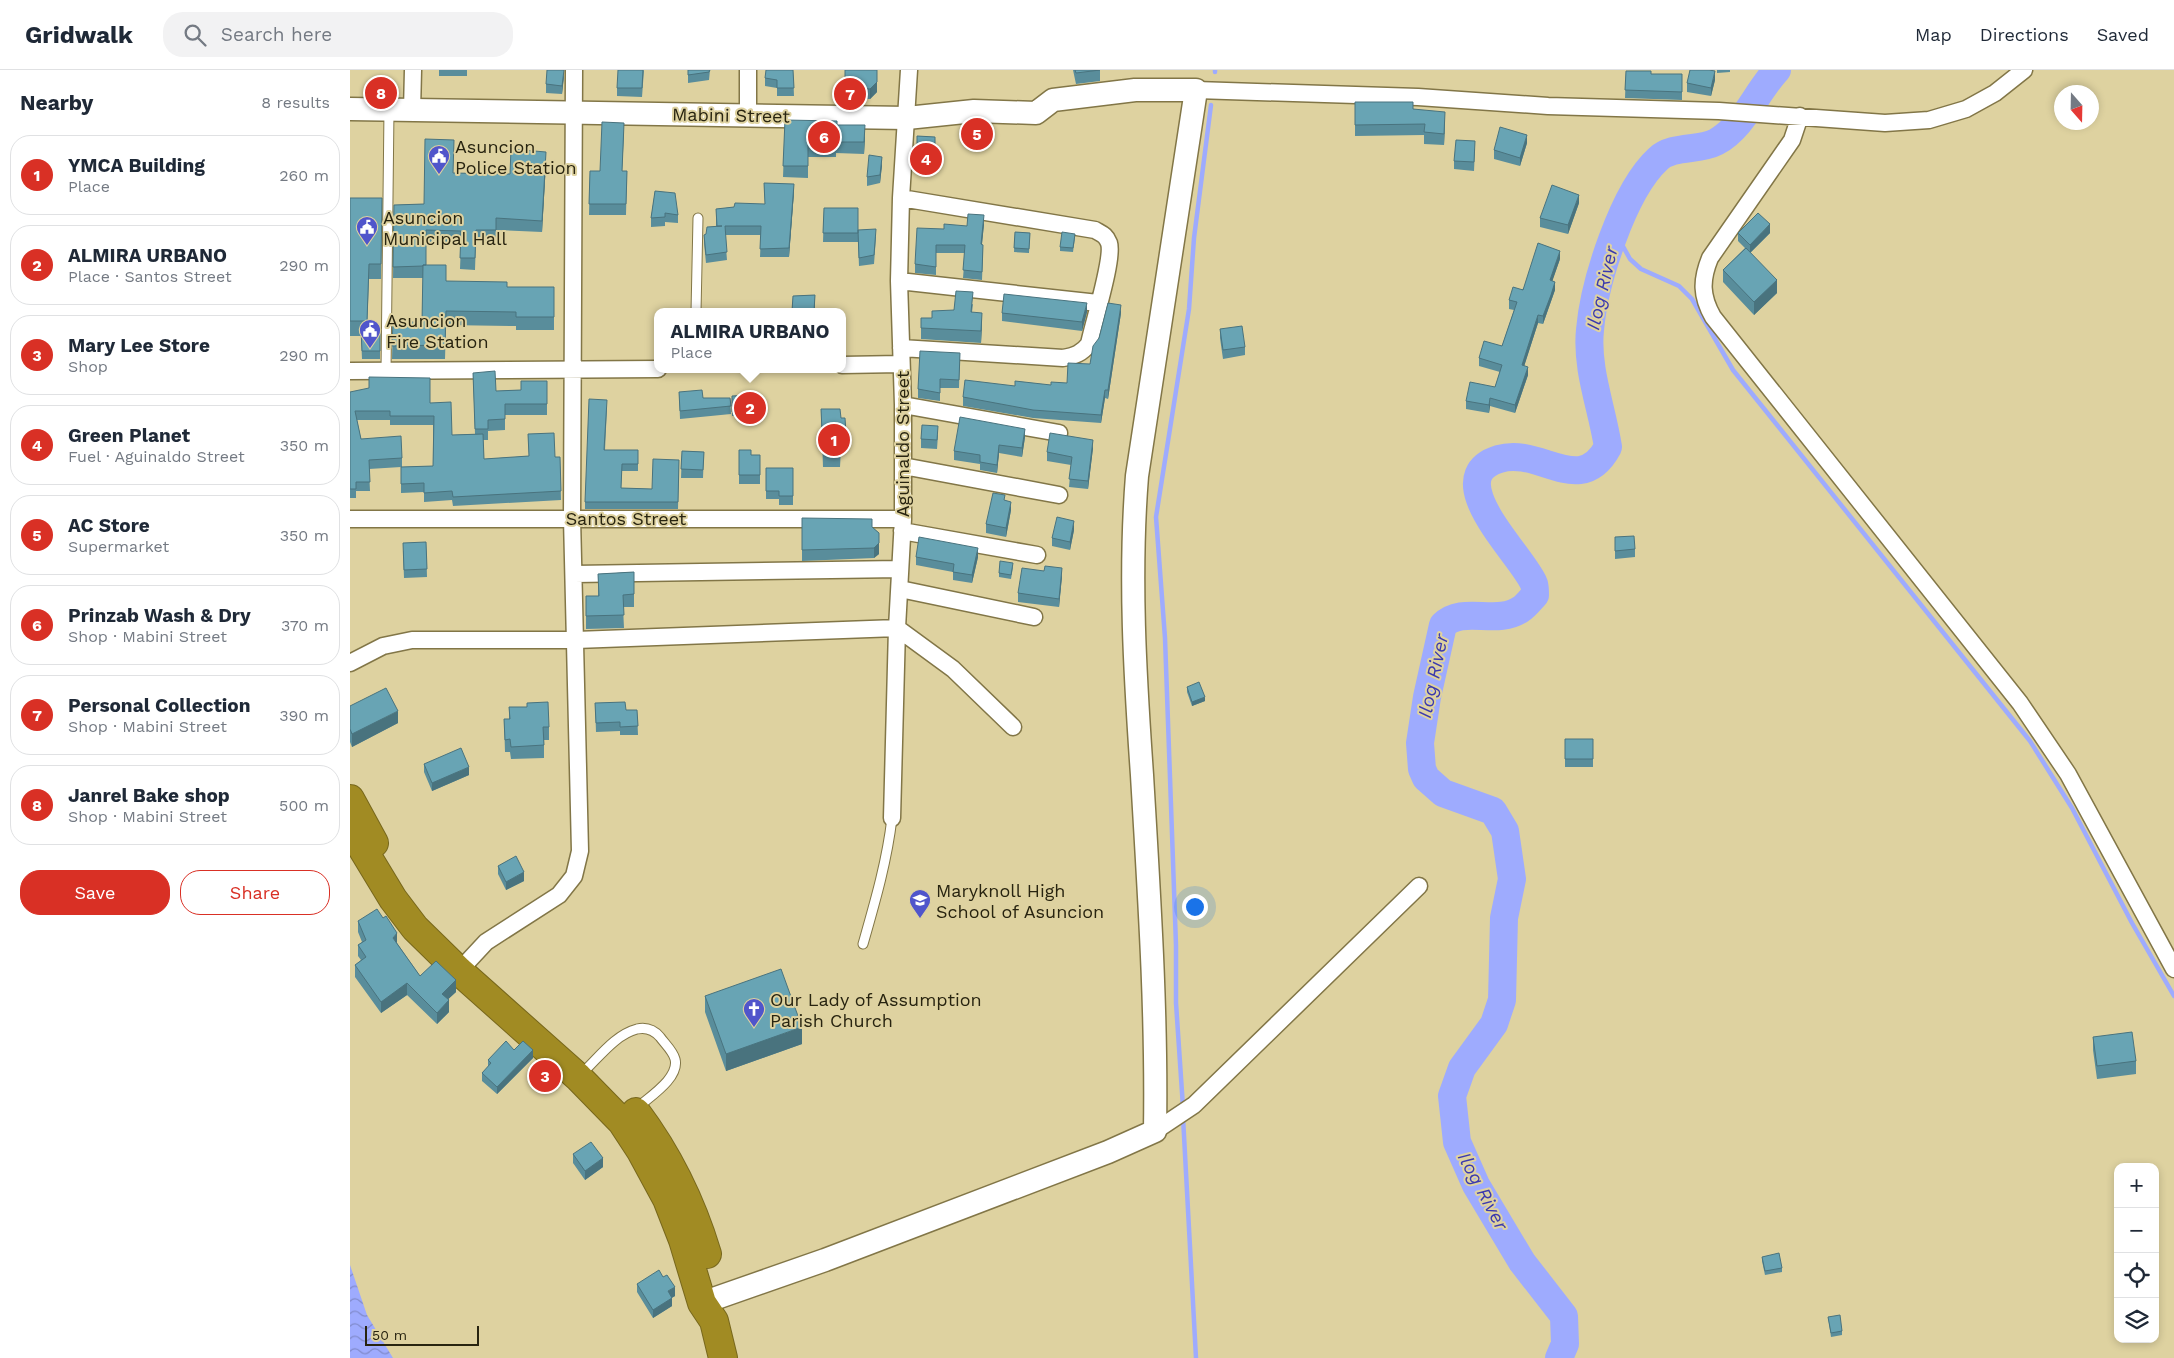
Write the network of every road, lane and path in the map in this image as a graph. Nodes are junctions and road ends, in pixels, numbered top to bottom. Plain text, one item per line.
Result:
1 (413, 70) edge
2 (574, 70) edge
3 (748, 70) edge
4 (909, 70) edge
5 (2024, 70) edge
6 (1196, 90) junction
7 (350, 109) edge
8 (389, 110) junction
9 (412, 111) junction
10 (573, 112) junction
11 (748, 115) junction
12 (1800, 116) junction
13 (907, 118) junction
14 (901, 198) junction
15 (698, 218) dead end
16 (899, 281) junction
17 (1098, 303) junction
18 (696, 308) edge
19 (901, 356) junction
20 (846, 364) edge
21 (654, 369) edge
22 (350, 371) edge
23 (386, 371) junction
24 (572, 371) junction
25 (903, 405) junction
26 (1059, 433) edge
27 (903, 466) junction
28 (1059, 495) dead end
29 (572, 518) junction
30 (350, 519) edge
31 (903, 525) junction
32 (1037, 555) dead end
33 (900, 569) junction
34 (575, 574) junction
35 (900, 589) junction
36 (1034, 617) dead end
37 (897, 628) junction
38 (576, 640) junction
39 (350, 663) edge
40 (1013, 727) dead end
41 (350, 799) edge
42 (892, 818) joint
43 (350, 828) edge
44 (1419, 886) dead end
45 (398, 896) junction
46 (863, 944) dead end
47 (464, 966) junction
48 (2174, 969) edge
49 (585, 1071) junction
50 (628, 1116) junction
51 (1155, 1131) junction
52 (711, 1308) junction
53 (724, 1358) edge

1 - 9 street
2 - 10 street
3 - 11 street
4 - 13 street, Aguinaldo Street
5 - 12 street
6 - 12 street
6 - 13 street, Mabini Street
6 - 51 street
7 - 8 street, Mabini Street
8 - 9 street, Mabini Street
8 - 23 lane
9 - 10 street, Mabini Street
10 - 11 street, Mabini Street
10 - 24 street
11 - 13 street, Mabini Street
12 - 48 street
13 - 14 street, Aguinaldo Street
14 - 16 street, Aguinaldo Street
14 - 17 street
15 - 18 lane
16 - 17 street
16 - 19 street, Aguinaldo Street
17 - 19 street
19 - 20 street
19 - 25 street, Aguinaldo Street
21 - 24 street
22 - 23 street
23 - 24 street
24 - 29 street
25 - 26 street
25 - 27 street, Aguinaldo Street
27 - 28 street
27 - 31 street, Aguinaldo Street
29 - 30 street, Santos Street
29 - 31 street, Santos Street
29 - 34 street
31 - 32 street, Santos Street
31 - 33 street, Aguinaldo Street
33 - 34 street
33 - 35 street, Aguinaldo Street
34 - 38 street
35 - 36 street
35 - 37 street, Aguinaldo Street
37 - 38 street
37 - 40 street
37 - 42 street, Aguinaldo Street
38 - 39 street
38 - 47 street
41 - 45 highway
42 - 46 lane
43 - 45 highway
44 - 51 street
45 - 47 highway
47 - 49 highway
49 - 50 highway
49 - 50 lane
50 - 52 highway
51 - 52 street
52 - 53 highway

